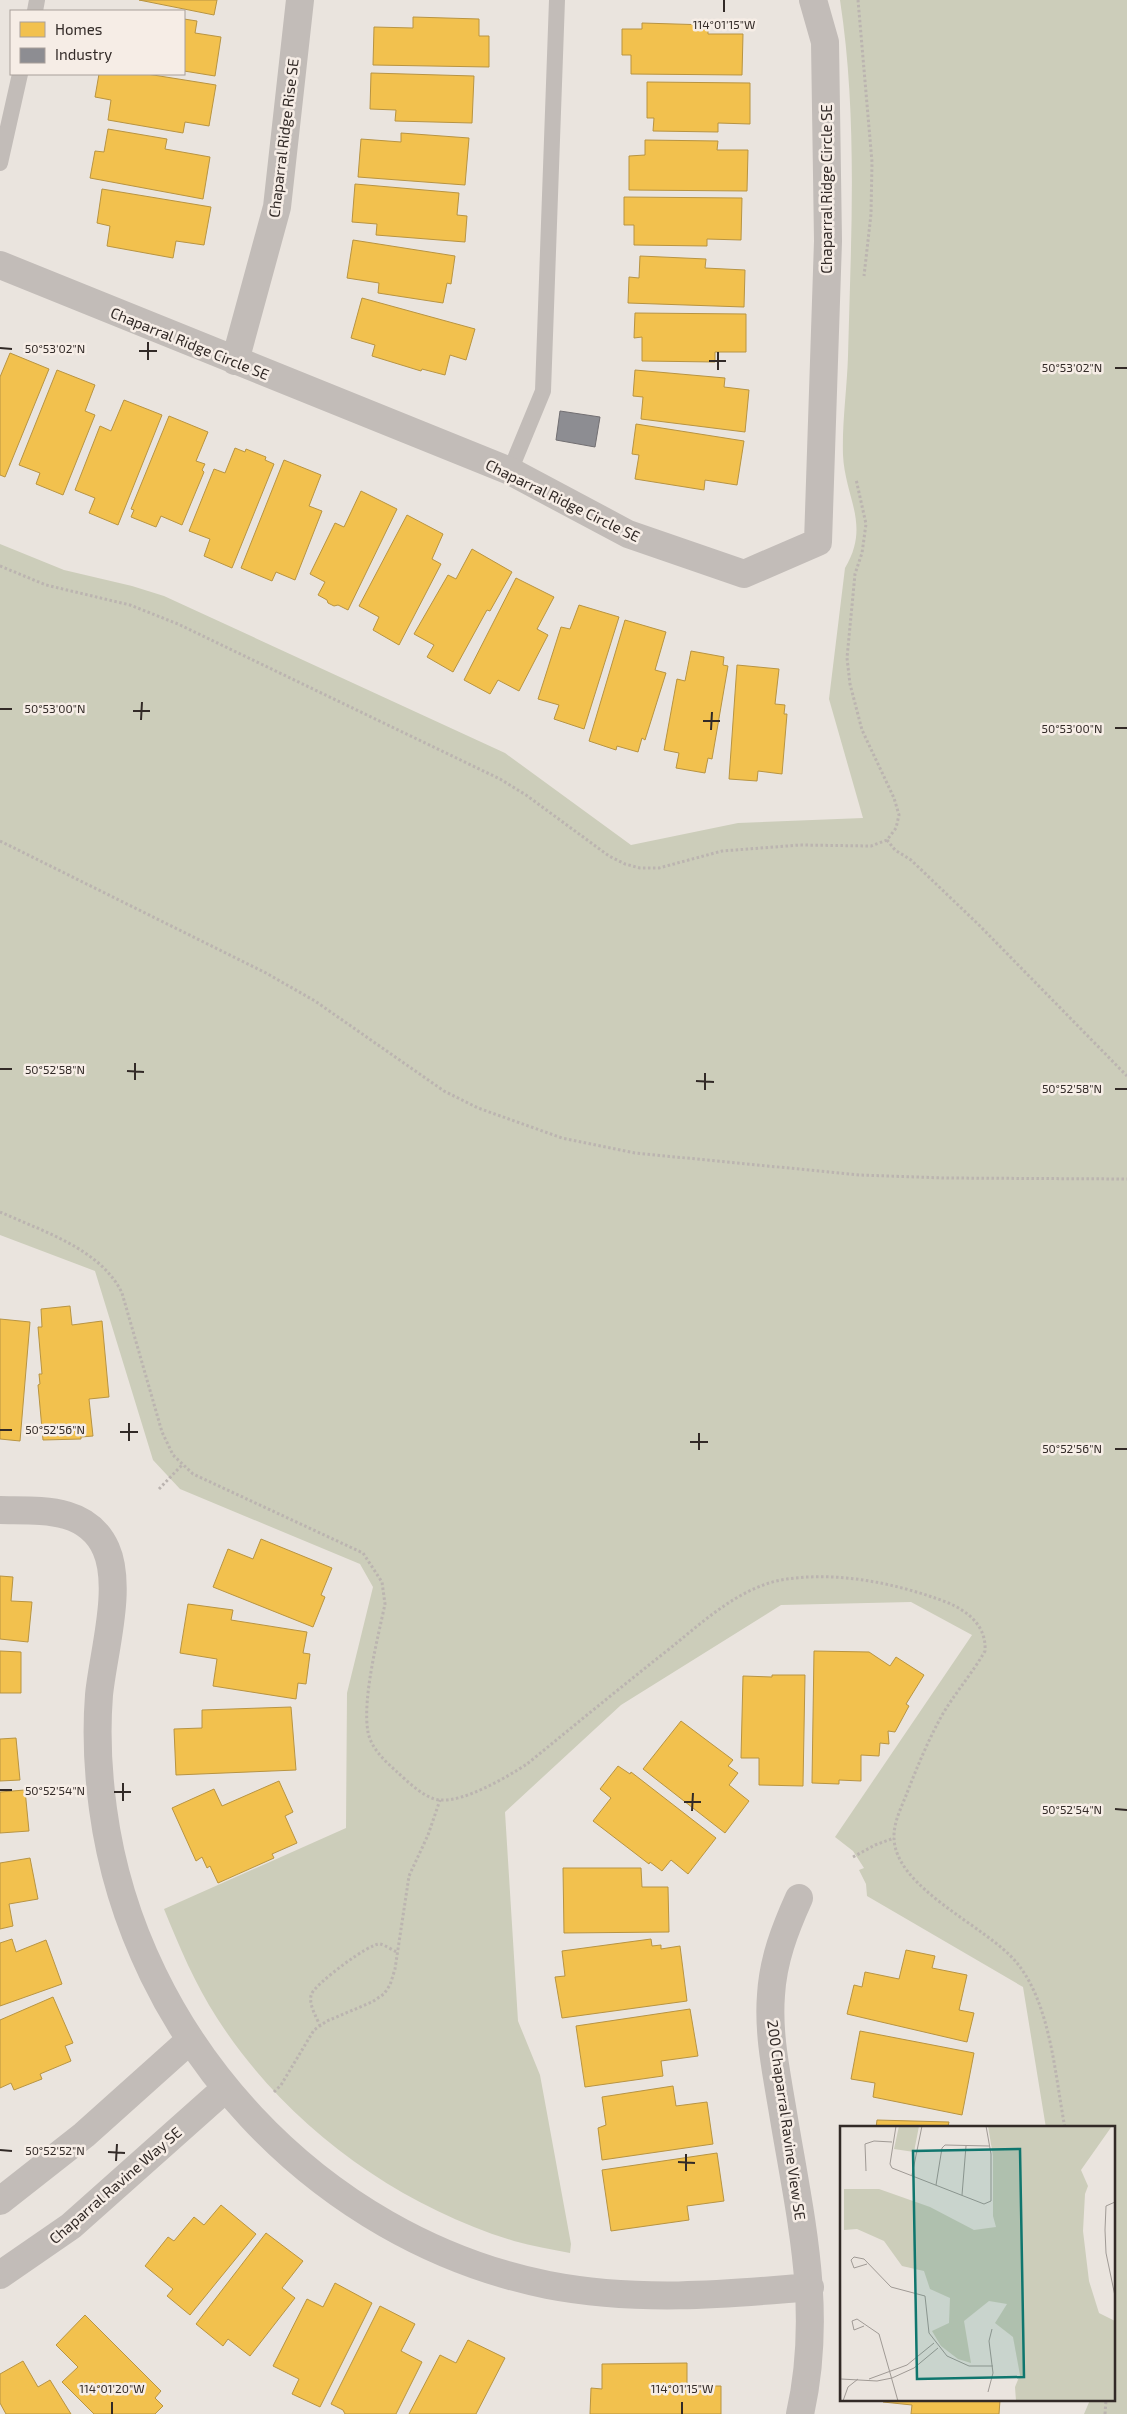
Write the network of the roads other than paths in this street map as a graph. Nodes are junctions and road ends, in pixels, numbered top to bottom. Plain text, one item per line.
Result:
1 (300, 0) edge
2 (557, 0) edge
3 (813, 0) edge
4 (20, 75) edge
5 (0, 162) edge
6 (0, 265) edge
7 (235, 362) junction
8 (510, 471) junction
9 (0, 1510) edge
10 (799, 1898) dead end
11 (190, 2040) junction
12 (226, 2088) junction
13 (0, 2201) edge
14 (0, 2275) edge
15 (810, 2287) junction
16 (800, 2414) edge

1 - 7 street, Chaparral Ridge Rise SE
2 - 8 lane
3 - 8 street, Chaparral Ridge Circle SE
4 - 5 lane
6 - 7 street, Chaparral Ridge Circle SE
7 - 8 street, Chaparral Ridge Circle SE
9 - 11 street
10 - 15 street, 200 Chaparral Ravine View SE
11 - 12 street
11 - 13 street
12 - 14 street, Chaparral Ravine Way SE
12 - 15 street
15 - 16 street, 200 Chaparral Ravine View SE

